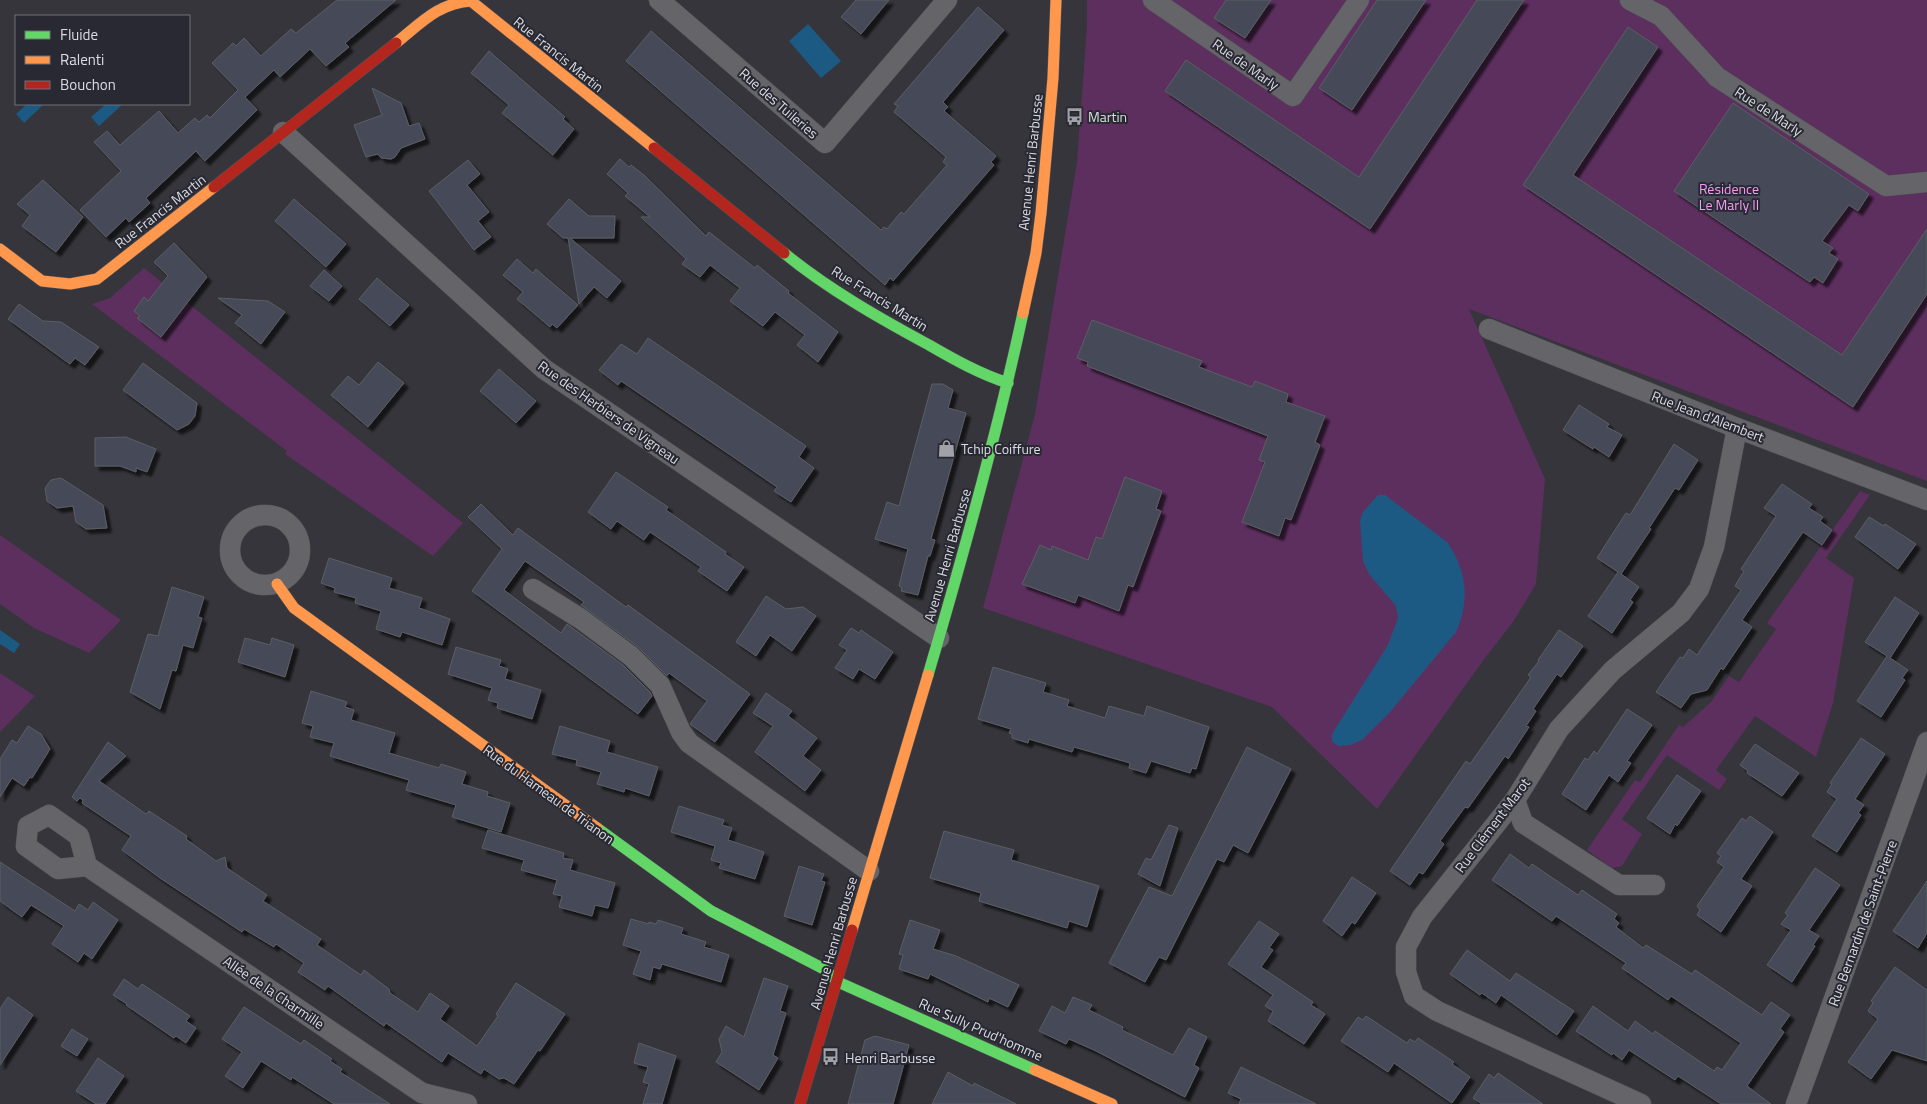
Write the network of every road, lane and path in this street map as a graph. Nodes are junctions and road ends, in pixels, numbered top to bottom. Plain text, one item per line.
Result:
1 (659, 0) edge
2 (947, 0) edge
3 (1056, 0) edge
4 (1154, 0) edge
5 (1359, 0) edge
6 (1630, 0) edge
7 (283, 132) junction
8 (1927, 182) edge
9 (0, 249) edge
10 (1489, 329) dead end
11 (1008, 383) junction
12 (1737, 428) junction
13 (1927, 500) edge
14 (277, 584) dead end
15 (533, 589) dead end
16 (939, 638) junction
17 (1927, 742) edge
18 (1515, 800) junction
19 (87, 866) dead end
20 (869, 871) junction
21 (1655, 885) dead end
22 (838, 982) junction
23 (467, 1104) edge
24 (800, 1104) edge
25 (1112, 1104) edge
26 (1641, 1104) edge
27 (1796, 1104) edge

1 - 2 street, Rue des Tuileries
3 - 11 street, Avenue Henri Barbusse
4 - 5 street, Rue de Marly
6 - 8 street, Rue de Marly
7 - 9 street, Rue Francis Martin
7 - 11 street, Rue Francis Martin
7 - 16 street, Rue des Herbiers de Vigneau
10 - 12 street, Rue Jean d'Alembert
11 - 16 street, Avenue Henri Barbusse
12 - 13 street, Rue Jean d'Alembert
12 - 18 street, Rue Clément Marot
14 - 22 street, Rue du Hameau de Trianon
15 - 20 street
16 - 20 street, Avenue Henri Barbusse
17 - 27 street, Rue Bernardin de Saint-Pierre
18 - 21 street
18 - 26 street, Rue Clément Marot
19 - 23 street, Allée de la Charmille
20 - 22 street, Avenue Henri Barbusse
22 - 24 street, Avenue Henri Barbusse
22 - 25 street, Rue Sully Prud'homme

